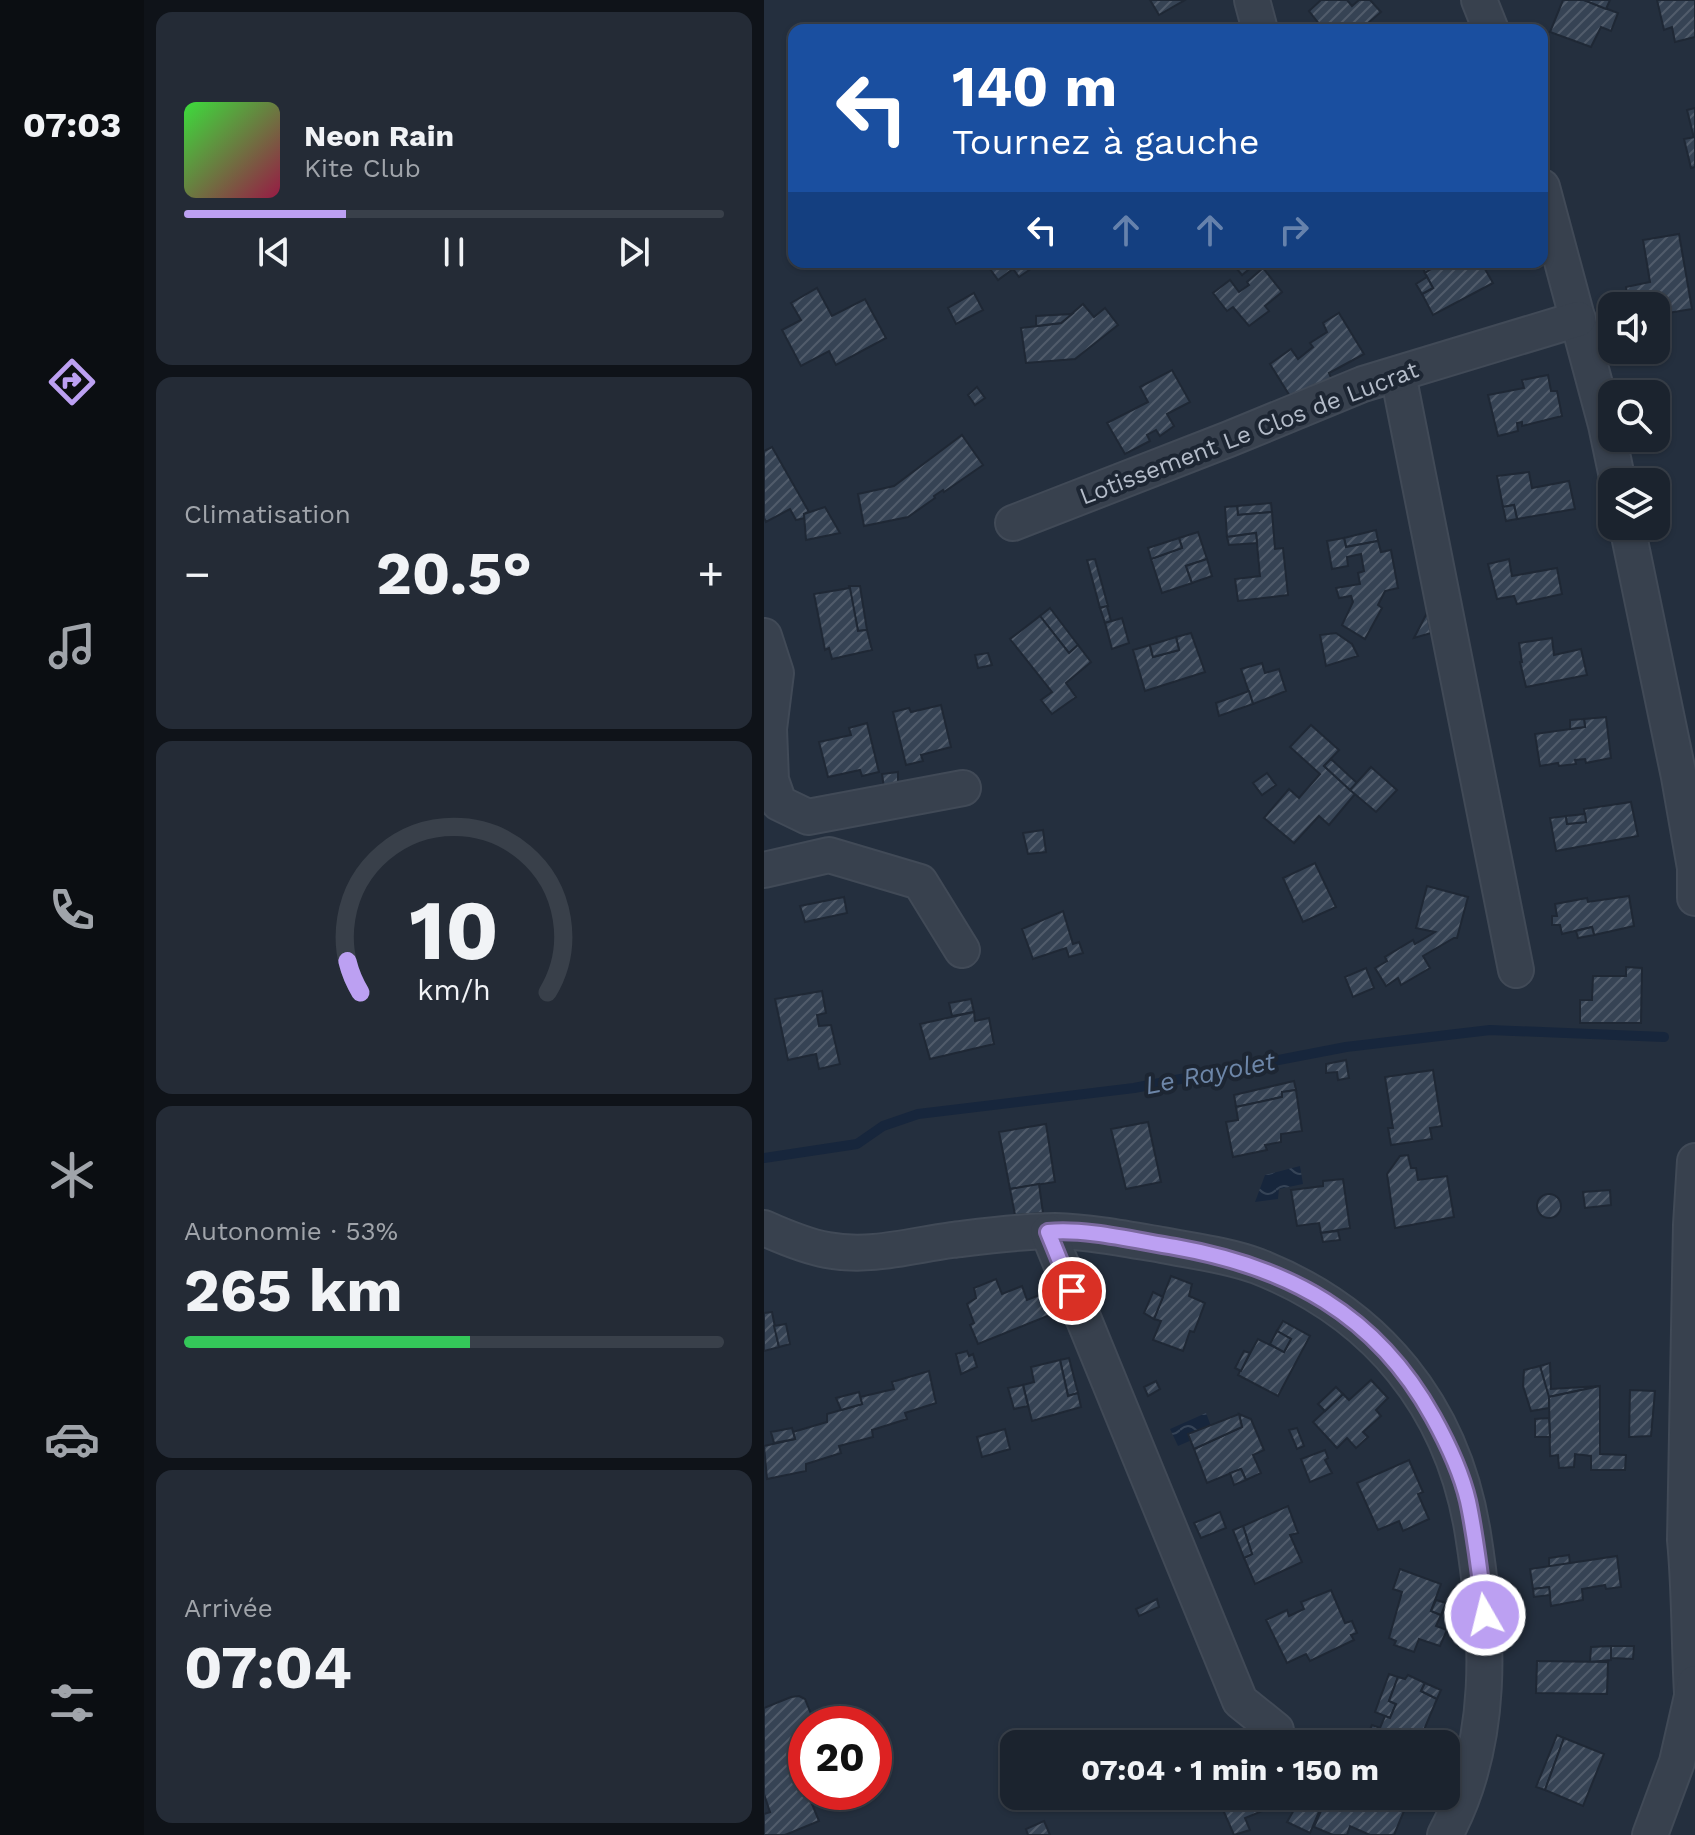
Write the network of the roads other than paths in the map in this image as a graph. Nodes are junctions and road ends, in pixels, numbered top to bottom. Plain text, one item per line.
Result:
1 (1252, 0) edge
2 (1479, 0) edge
3 (1258, 24) edge
4 (1489, 24) edge
5 (1548, 209) edge
6 (1578, 319) junction
7 (1398, 374) junction
8 (1615, 468) edge
9 (1013, 523) dead end
10 (1630, 540) edge
11 (764, 636) edge
12 (963, 788) dead end
13 (764, 870) edge
14 (1695, 898) edge
15 (962, 950) dead end
16 (1516, 970) dead end
17 (1695, 1161) edge
18 (764, 1228) edge
19 (1048, 1232) junction
20 (1690, 1334) junction
21 (1695, 1380) edge
22 (1690, 1528) edge
23 (1694, 1690) edge
24 (1276, 1730) dead end
25 (1445, 1835) edge
26 (1650, 1835) edge

1 - 3 street
2 - 4 street
5 - 6 street
6 - 7 street, Lotissement Le Clos de Lucrat
6 - 8 street
7 - 9 street, Lotissement Le Clos de Lucrat
7 - 16 street
10 - 14 street
11 - 12 street
13 - 15 street
17 - 20 street
18 - 19 street
19 - 24 street
19 - 25 street
20 - 21 street
20 - 22 street
22 - 23 street
23 - 26 street

